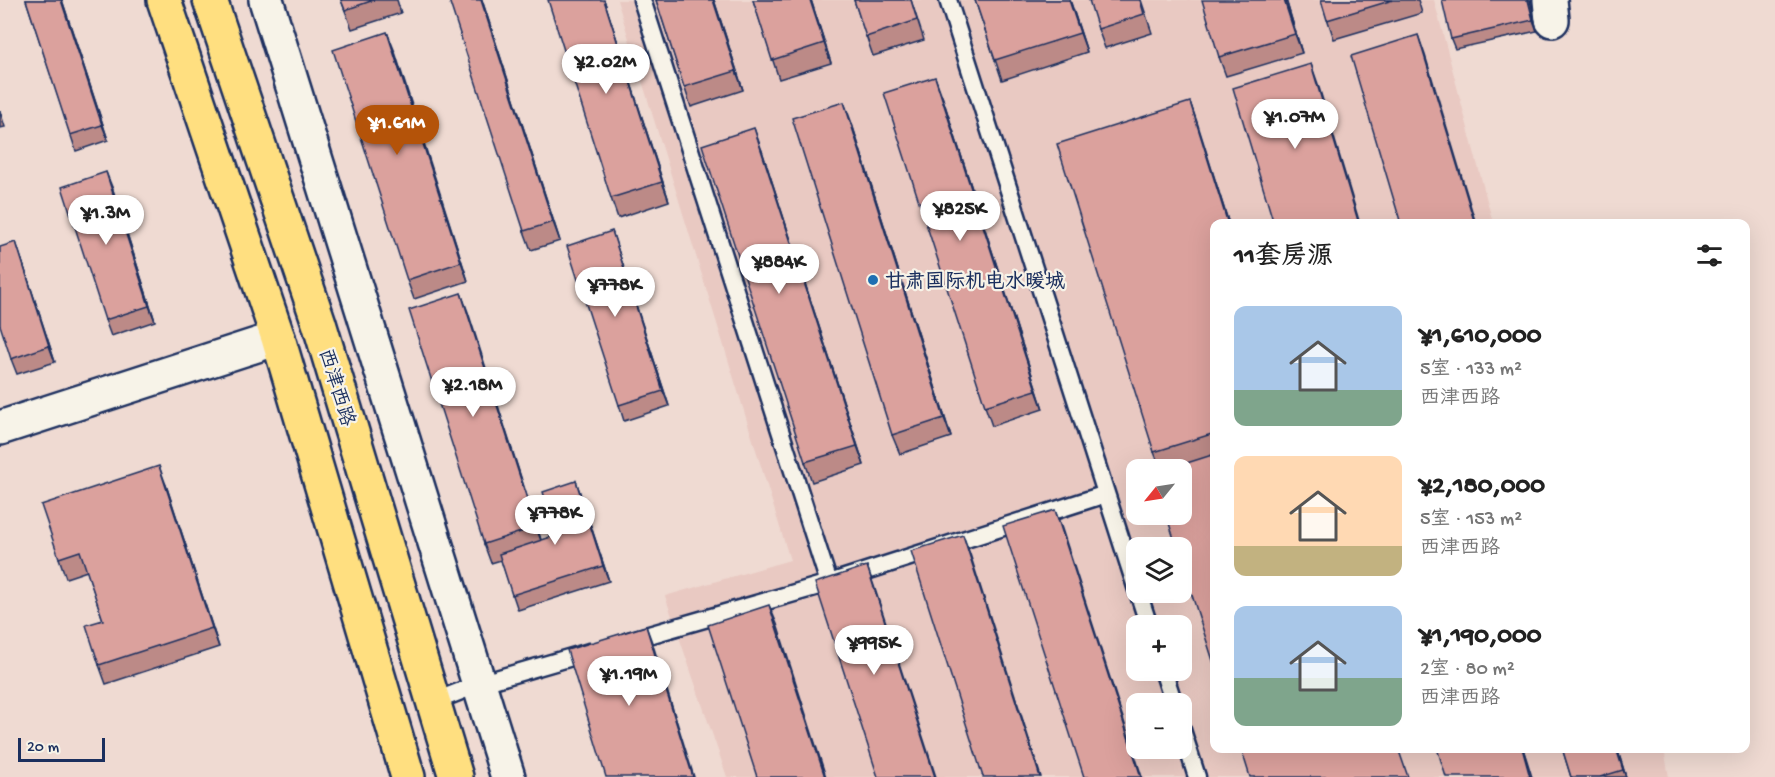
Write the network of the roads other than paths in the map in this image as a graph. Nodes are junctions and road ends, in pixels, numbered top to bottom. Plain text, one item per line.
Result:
1 (164, 0) edge
2 (210, 0) edge
3 (266, 0) edge
4 (642, 0) edge
5 (948, 0) edge
6 (278, 338) junction
7 (0, 428) edge
8 (1106, 494) junction
9 (1126, 557) edge
10 (829, 583) junction
11 (479, 684) junction
12 (433, 702) junction
13 (1191, 759) edge
14 (408, 777) edge
15 (456, 777) edge
16 (508, 777) edge
17 (1197, 777) edge

1 - 6 main road
2 - 12 main road, 西津西路
3 - 11 street
4 - 10 lane
5 - 8 lane
6 - 7 street
6 - 14 main road
8 - 9 lane
8 - 10 lane
10 - 11 lane
11 - 12 lane
11 - 16 street
12 - 15 main road, 西津西路
13 - 17 lane

